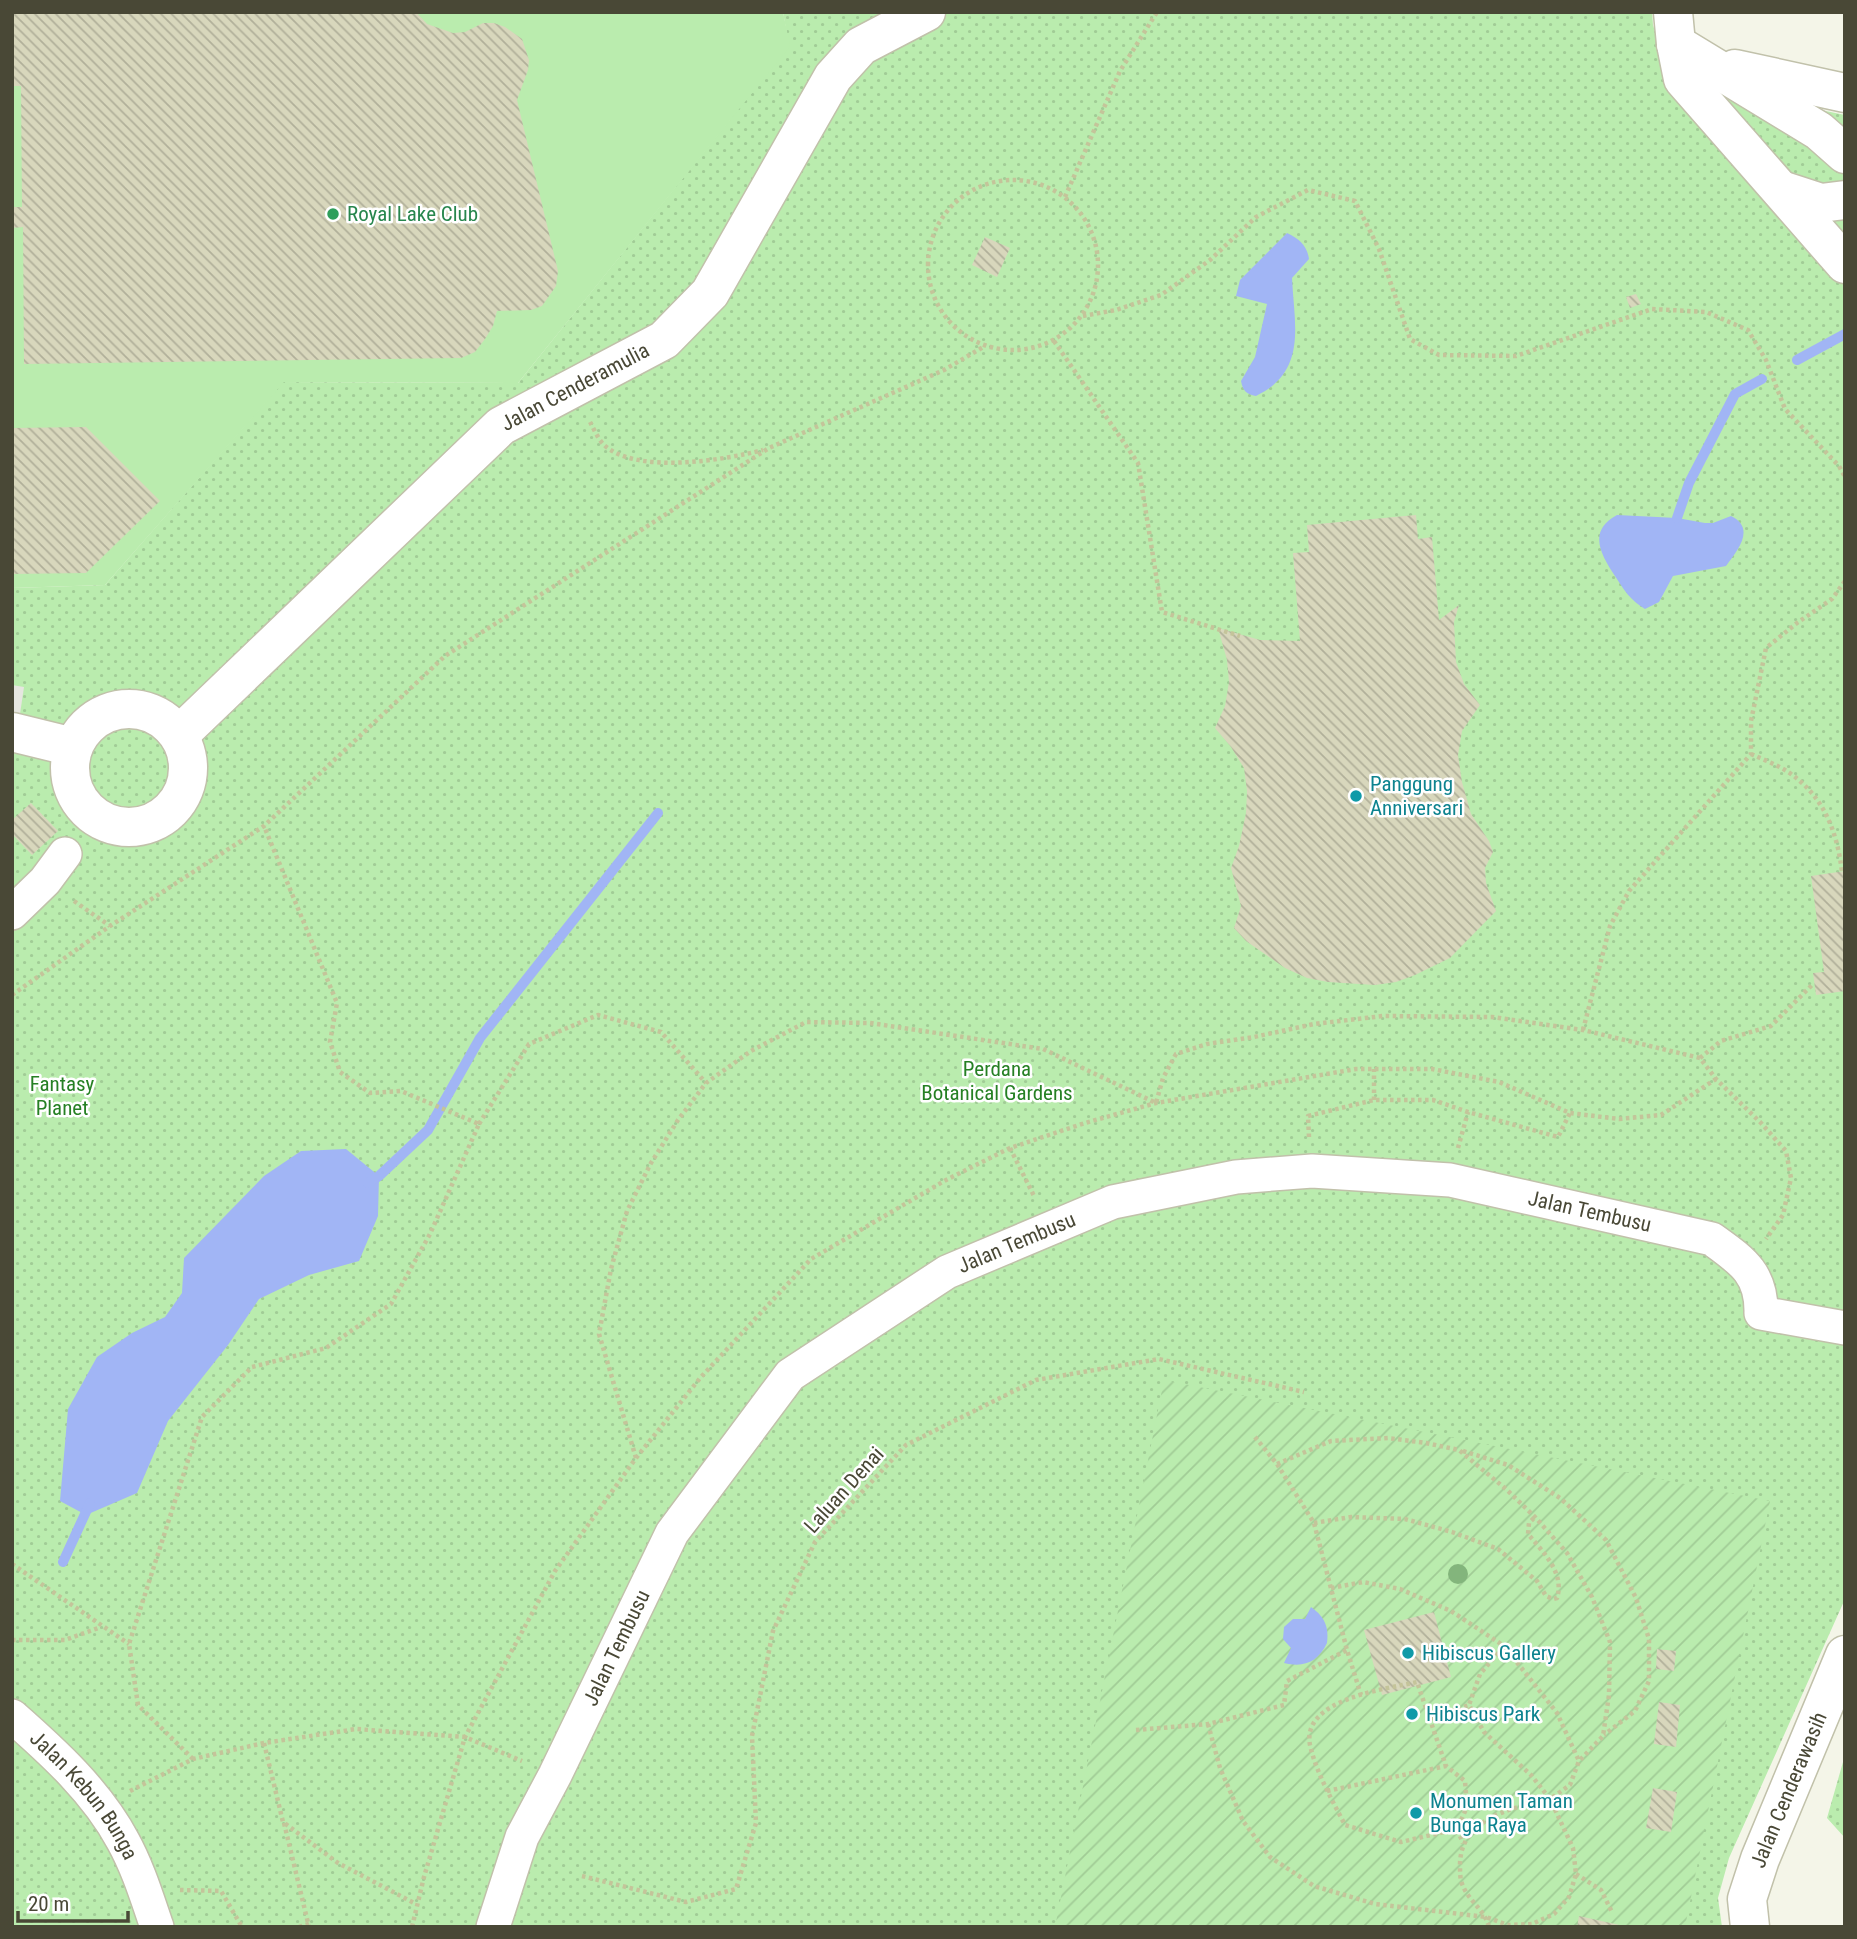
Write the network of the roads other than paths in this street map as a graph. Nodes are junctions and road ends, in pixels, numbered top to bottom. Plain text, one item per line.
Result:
1 (926, 12) edge
2 (1685, 40) edge
3 (1845, 93) edge
4 (1845, 154) edge
5 (1781, 190) junction
6 (1845, 200) edge
7 (1845, 264) edge
8 (12, 732) edge
9 (179, 734) junction
10 (73, 747) junction
11 (65, 853) dead end
12 (12, 913) edge
13 (1845, 1328) edge
14 (1845, 1655) edge
15 (12, 1716) edge
16 (157, 1927) edge
17 (494, 1927) edge
18 (1750, 1927) edge

1 - 9 street, Jalan Cenderamulia
2 - 3 street
2 - 4 street
2 - 5 street
5 - 6 street
5 - 7 street
8 - 10 street
9 - 10 street
9 - 10 street
11 - 12 street
13 - 17 street, Jalan Tembusu
14 - 18 street, Jalan Cenderawasih
15 - 16 street, Jalan Kebun Bunga

